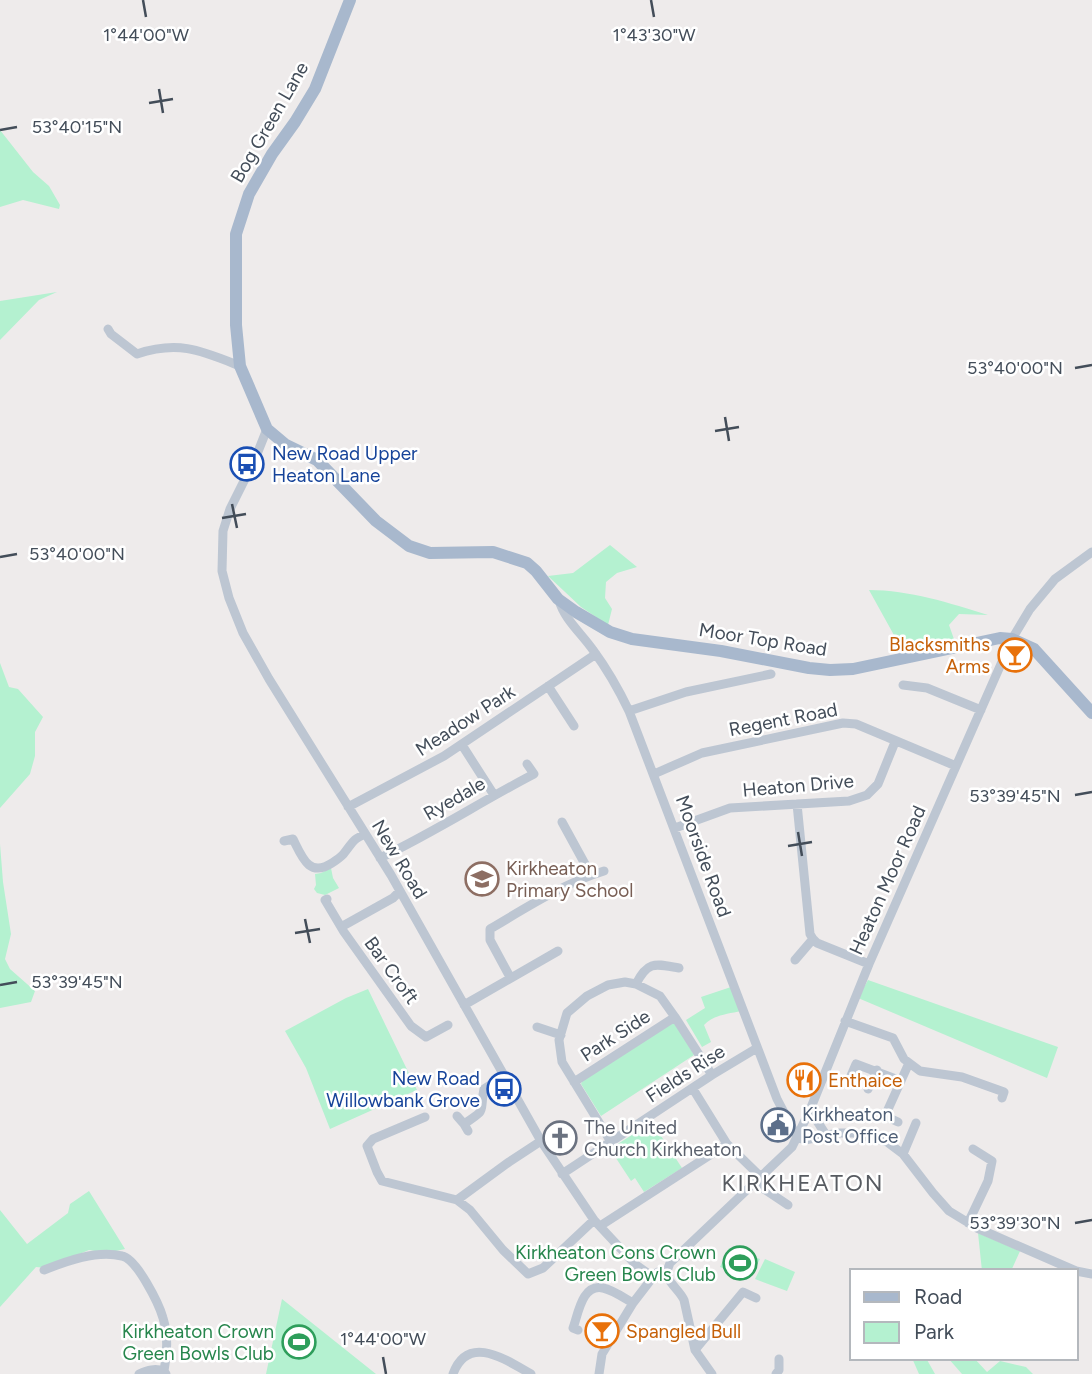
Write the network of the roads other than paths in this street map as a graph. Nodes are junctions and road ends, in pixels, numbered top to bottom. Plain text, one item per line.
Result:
1 (350, 0) edge
2 (108, 328) dead end
3 (240, 366) junction
4 (267, 429) junction
5 (1092, 552) edge
6 (558, 599) junction
7 (1012, 639) junction
8 (596, 654) junction
9 (771, 674) dead end
10 (903, 685) dead end
11 (548, 686) junction
12 (981, 710) junction
13 (629, 711) junction
14 (1092, 713) edge
15 (574, 726) dead end
16 (895, 741) junction
17 (462, 745) junction
18 (527, 764) dead end
19 (956, 766) junction
20 (654, 774) junction
21 (495, 795) junction
22 (797, 804) junction
23 (348, 807) junction
24 (562, 822) dead end
25 (675, 828) junction
26 (365, 834) junction
27 (290, 838) dead end
28 (380, 858) junction
29 (604, 871) dead end
30 (591, 875) junction
31 (400, 891) junction
32 (327, 899) dead end
33 (341, 927) junction
34 (813, 940) junction
35 (558, 951) dead end
36 (794, 961) dead end
37 (869, 964) junction
38 (679, 968) dead end
39 (510, 977) junction
40 (636, 984) junction
41 (464, 1005) junction
42 (675, 1017) junction
43 (845, 1021) junction
44 (448, 1025) dead end
45 (537, 1027) dead end
46 (561, 1035) junction
47 (757, 1048) junction
48 (909, 1063) junction
49 (877, 1070) junction
50 (712, 1075) junction
51 (504, 1076) junction
52 (849, 1078) dead end
53 (901, 1081) junction
54 (574, 1082) junction
55 (693, 1089) junction
56 (868, 1089) dead end
57 (1002, 1098) dead end
58 (810, 1110) junction
59 (422, 1121) dead end
60 (898, 1122) dead end
61 (916, 1123) dead end
62 (463, 1124) dead end
63 (826, 1135) junction
64 (796, 1137) junction
65 (541, 1141) junction
66 (611, 1142) junction
67 (727, 1144) junction
68 (973, 1149) dead end
69 (903, 1154) junction
70 (562, 1174) junction
71 (758, 1180) junction
72 (457, 1200) junction
73 (788, 1205) dead end
74 (597, 1223) junction
75 (968, 1223) junction
76 (1071, 1269) edge
77 (44, 1270) dead end
78 (667, 1271) junction
79 (653, 1277) junction
80 (756, 1298) dead end
81 (633, 1303) junction
82 (578, 1330) dead end
83 (695, 1350) junction
84 (779, 1359) dead end
85 (165, 1373) edge
86 (139, 1374) edge
87 (453, 1374) edge
88 (531, 1374) edge
89 (598, 1374) edge
90 (712, 1374) edge
91 (776, 1374) edge

1 - 3 main road, Bog Green Lane
2 - 3 street
3 - 4 main road, Bog Green Lane
4 - 6 main road, Moor Top Road
4 - 23 street, New Road
5 - 7 street, Heaton Moor Road
6 - 7 main road, Moor Top Road
6 - 8 street, Moorside Road
7 - 12 street, Heaton Moor Road
7 - 14 main road
8 - 11 street, Meadow Park
8 - 13 street, Moorside Road
9 - 13 street
10 - 12 street
11 - 15 street
11 - 17 street, Meadow Park
12 - 19 street, Heaton Moor Road
13 - 20 street, Moorside Road
16 - 19 street, Regent Road
16 - 20 street, Regent Road
16 - 22 street, Heaton Drive
17 - 21 street
17 - 23 street, Meadow Park
18 - 21 street, Ryedale
19 - 37 street, Heaton Moor Road
20 - 25 street, Moorside Road
21 - 28 street, Ryedale
22 - 25 street, Heaton Drive
22 - 34 street
23 - 26 street, New Road
24 - 30 street
25 - 47 street, Moorside Road
26 - 27 street
26 - 28 street, New Road
28 - 31 street, New Road
29 - 30 street
30 - 39 street
31 - 33 street
31 - 41 street, New Road
32 - 33 street, Bar Croft
33 - 44 street, Bar Croft
34 - 36 street
34 - 37 street
35 - 39 street
37 - 43 street, Heaton Moor Road
38 - 40 street
39 - 41 street
40 - 42 street
40 - 46 street
41 - 51 street, New Road
42 - 50 street
42 - 54 street, Park Side
43 - 48 street
43 - 58 street, Heaton Moor Road
45 - 46 street
46 - 54 street
47 - 50 street, Fields Rise
47 - 64 street, Moorside Road
48 - 53 street
48 - 57 street
49 - 52 street
49 - 53 street
49 - 56 street
50 - 55 street, Fields Rise
51 - 62 street
51 - 65 street, New Road
53 - 60 street
54 - 66 street
55 - 66 street, Fields Rise
55 - 67 street
58 - 63 street
58 - 64 street, Heaton Moor Road
59 - 72 street
61 - 69 street
63 - 64 street
63 - 69 street
64 - 71 street, Heaton Moor Road
65 - 70 street, New Road
65 - 72 street
66 - 70 street, Fields Rise
67 - 71 street
67 - 74 street
68 - 75 street
69 - 75 street
70 - 74 street, New Road
71 - 73 street
71 - 78 street, Heaton Moor Road
72 - 74 street
74 - 79 street, New Road
75 - 76 street
77 - 85 street
78 - 79 street
78 - 83 street
79 - 81 street
80 - 83 street
81 - 82 street
81 - 89 street
83 - 90 street
84 - 91 street
85 - 86 street
87 - 88 street

